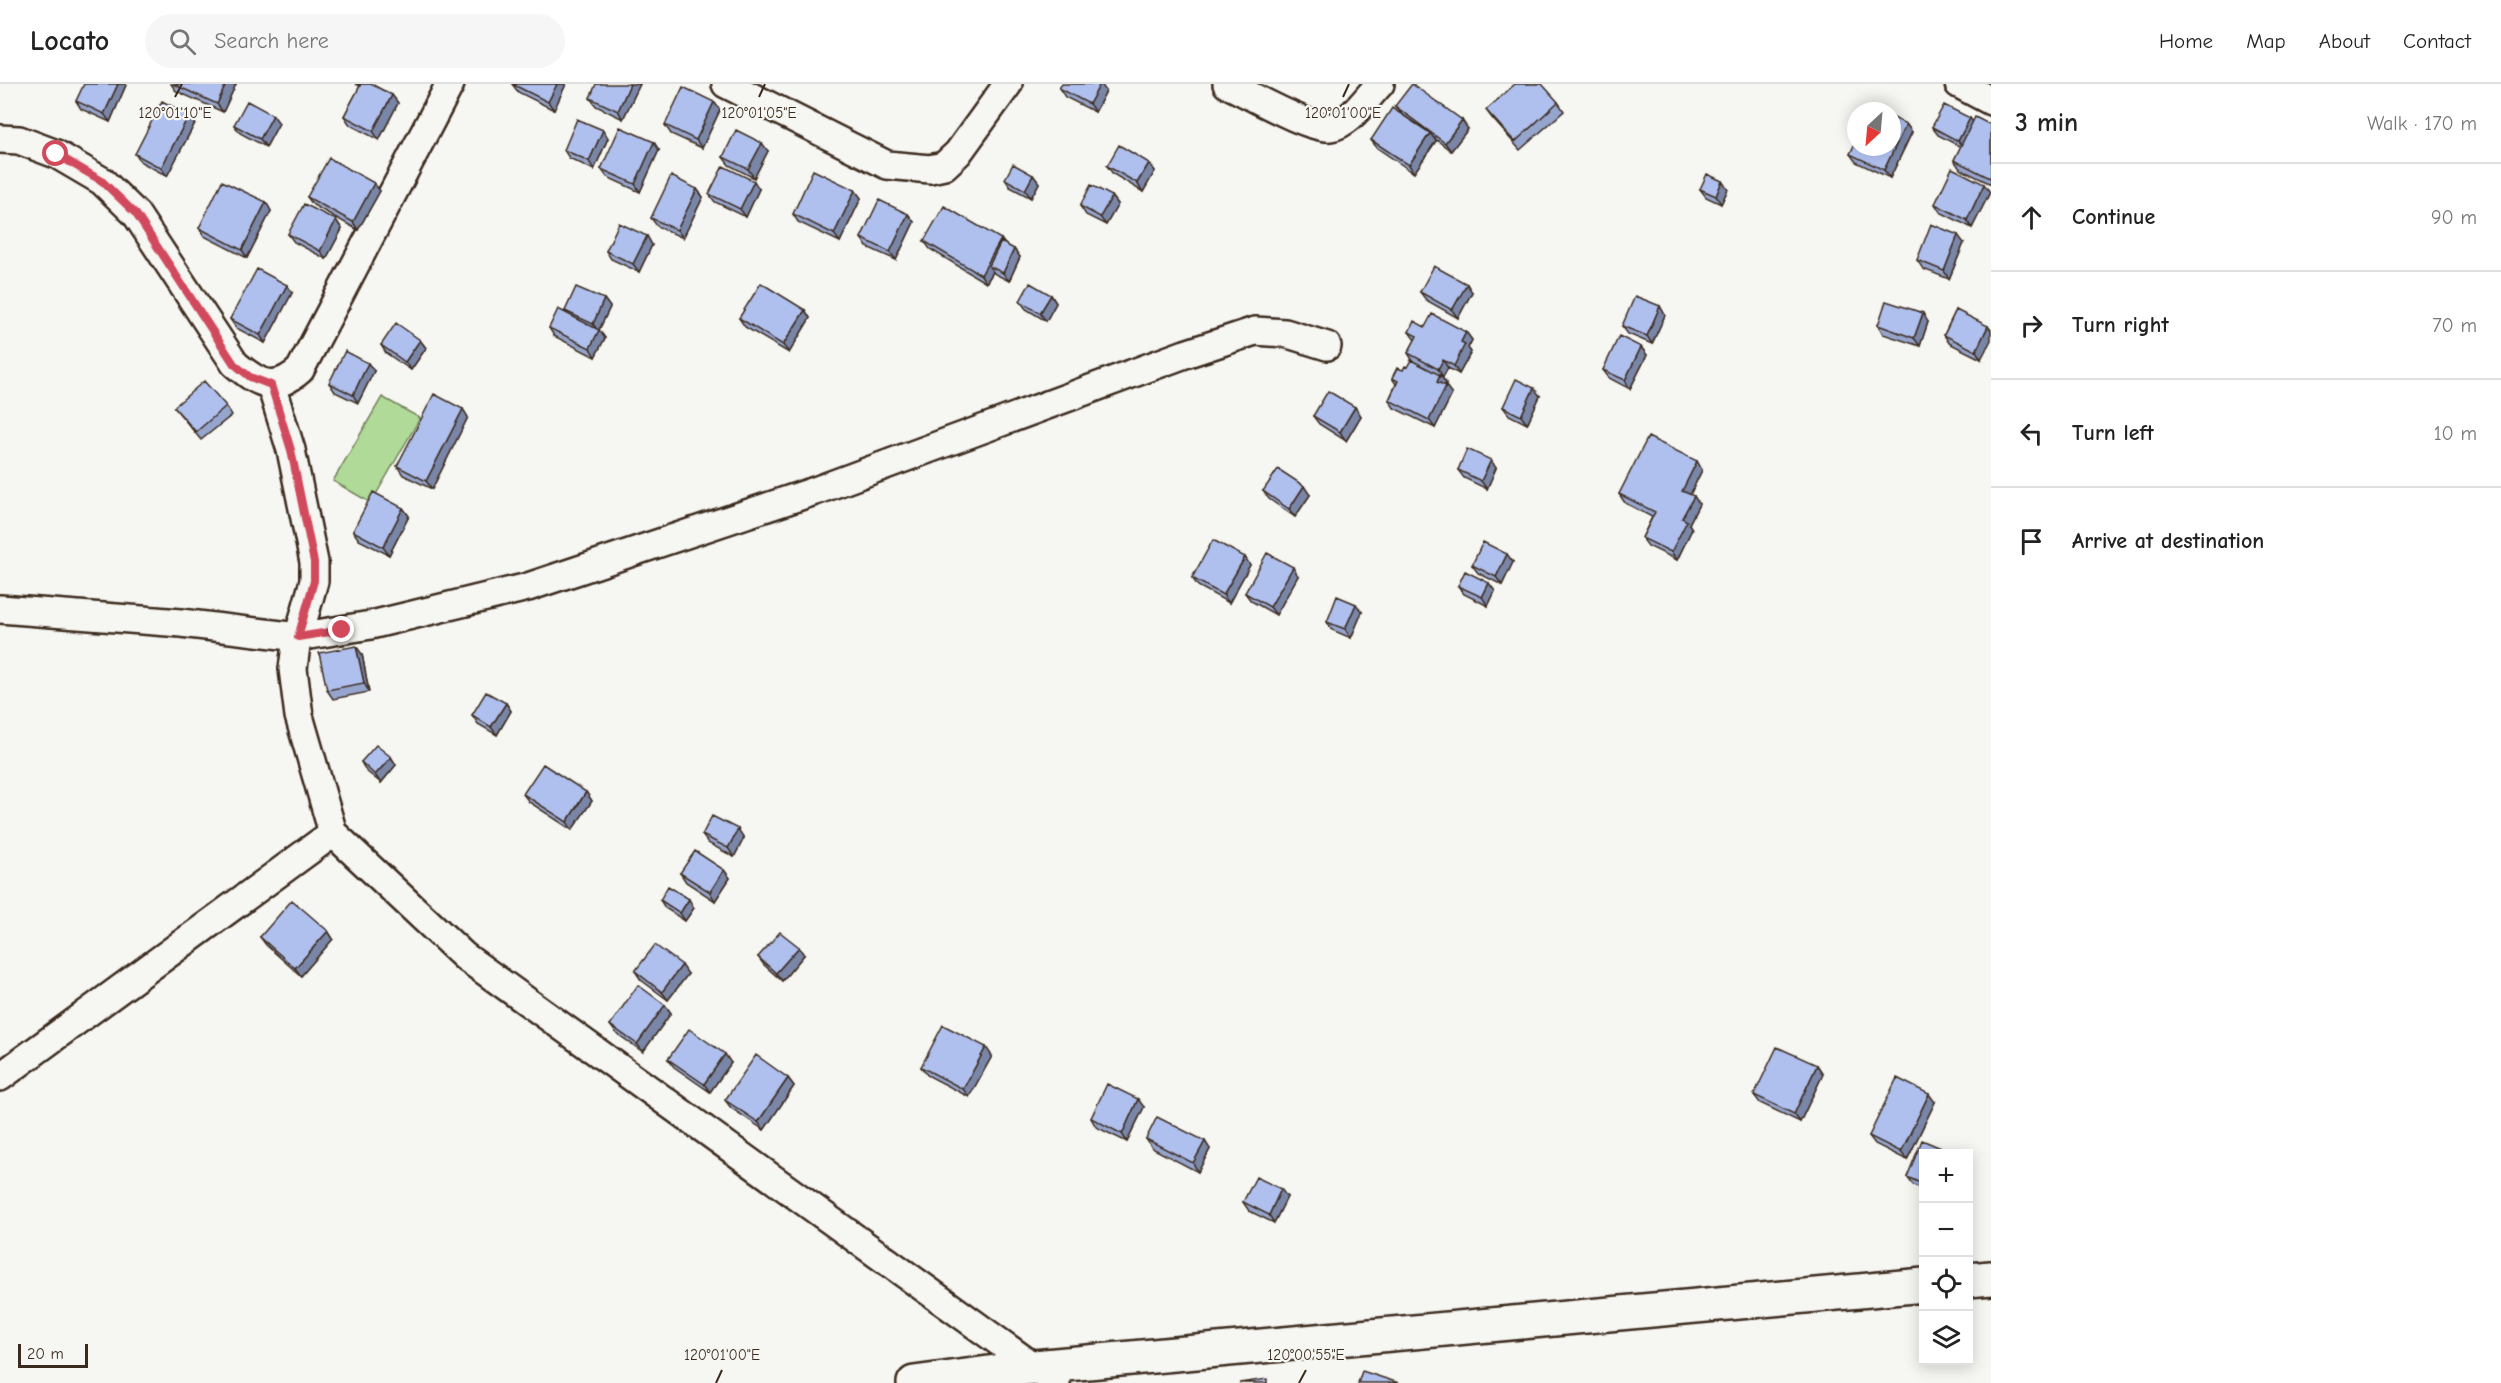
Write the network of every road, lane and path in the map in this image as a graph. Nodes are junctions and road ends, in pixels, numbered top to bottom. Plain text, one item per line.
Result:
1 (450, 84) edge
2 (726, 84) edge
3 (1008, 84) edge
4 (1227, 84) edge
5 (1380, 84) edge
6 (1959, 84) edge
7 (1991, 101) edge
8 (0, 139) edge
9 (1327, 346) dead end
10 (271, 385) junction
11 (0, 609) edge
12 (298, 637) junction
13 (333, 833) junction
14 (0, 1077) edge
15 (1991, 1278) edge
16 (1973, 1280) edge
17 (1919, 1285) edge
18 (1045, 1375) edge
19 (914, 1383) edge

1 - 10 street
2 - 3 street
4 - 5 street
6 - 7 street
8 - 10 street
9 - 12 street
10 - 12 street
11 - 12 street
12 - 13 street
13 - 14 street
13 - 18 street
15 - 16 street
17 - 18 street
18 - 19 street

